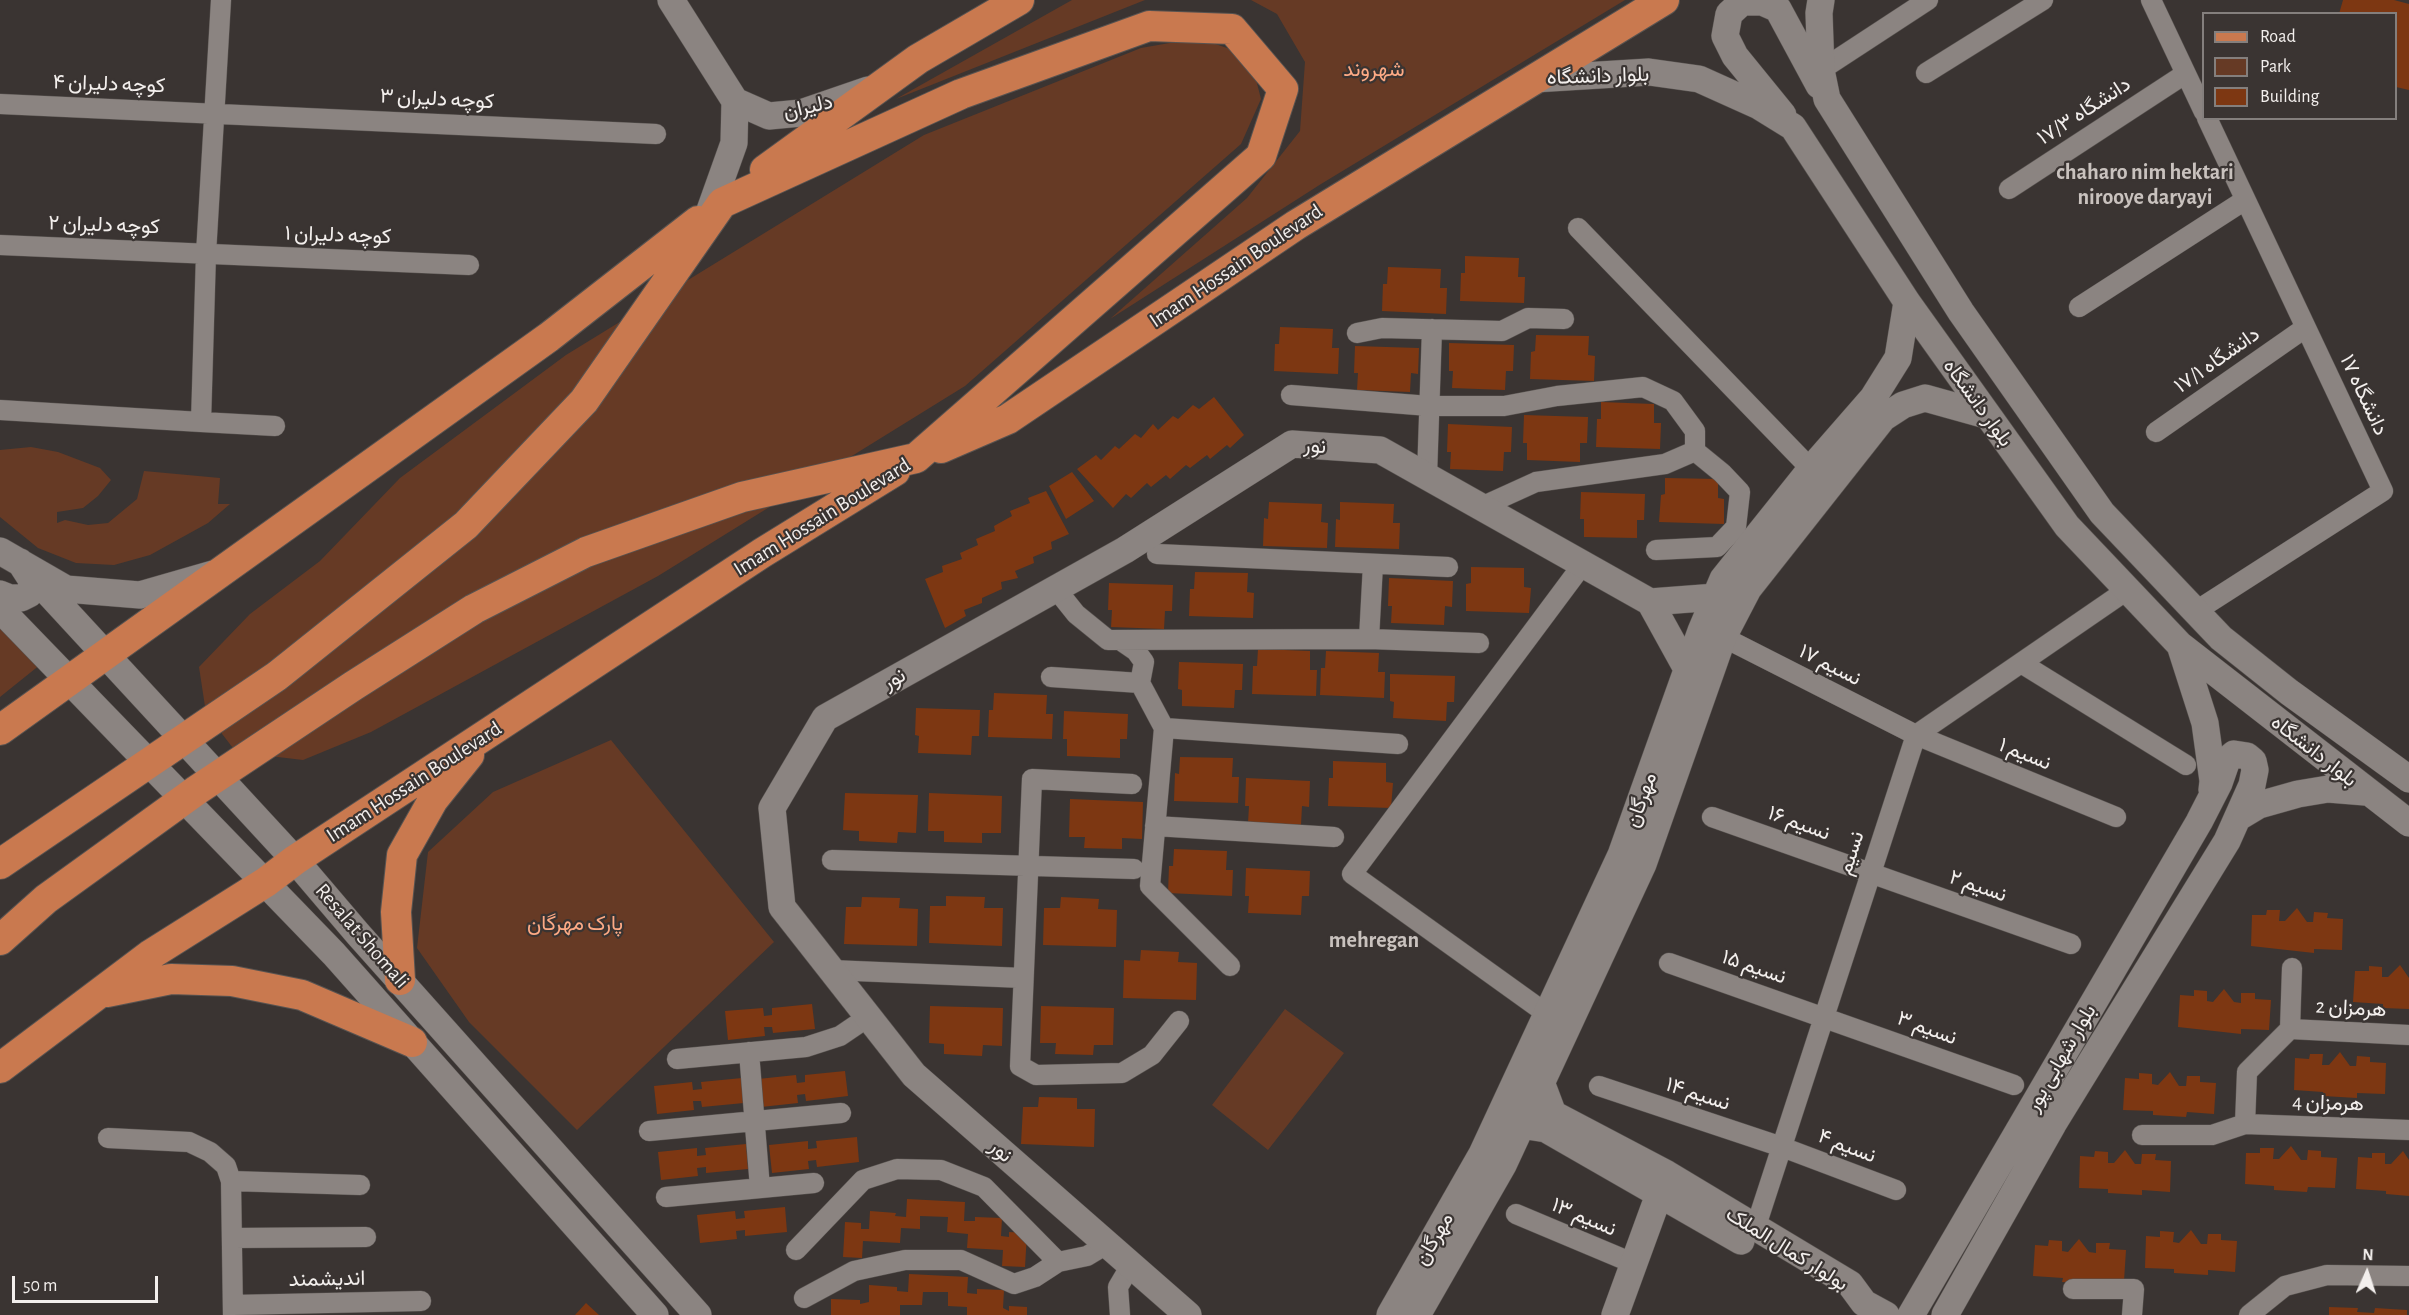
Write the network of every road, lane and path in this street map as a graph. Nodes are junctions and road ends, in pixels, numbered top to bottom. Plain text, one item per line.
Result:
1 (221, 0) edge
2 (671, 0) edge
3 (1019, 0) edge
4 (1664, 0) edge
5 (1821, 0) edge
6 (1928, 0) edge
7 (2043, 0) edge
8 (2151, 0) edge
9 (1821, 69) junction
10 (1926, 73) dead end
11 (2186, 74) junction
12 (1533, 79) junction
13 (881, 86) junction
14 (1827, 99) junction
15 (735, 101) junction
16 (0, 104) edge
17 (2202, 108) edge
18 (215, 113) junction
19 (2208, 120) edge
20 (1794, 127) junction
21 (656, 134) dead end
22 (2009, 189) dead end
23 (2245, 200) junction
24 (715, 208) junction
25 (1578, 228) dead end
26 (0, 245) edge
27 (206, 254) junction
28 (469, 265) dead end
29 (1907, 302) junction
30 (2079, 307) dead end
31 (1564, 319) dead end
32 (2306, 328) junction
33 (1432, 329) junction
34 (1357, 333) dead end
35 (1887, 376) junction
36 (1291, 395) dead end
37 (1903, 405) junction
38 (1429, 406) junction
39 (0, 410) edge
40 (2033, 414) junction
41 (201, 422) junction
42 (1993, 424) junction
43 (276, 426) dead end
44 (2156, 432) dead end
45 (1695, 451) junction
46 (916, 458) junction
47 (1811, 469) junction
48 (1427, 476) junction
49 (1481, 507) junction
50 (1656, 550) dead end
51 (1157, 554) dead end
52 (10, 556) edge
53 (1373, 564) junction
54 (1583, 564) junction
55 (1448, 567) dead end
56 (221, 571) junction
57 (1056, 589) junction
58 (2127, 590) junction
59 (0, 594) edge
60 (1716, 597) junction
61 (1650, 602) junction
62 (0, 609) edge
63 (2196, 611) junction
64 (1723, 637) junction
65 (1369, 639) junction
66 (1120, 640) junction
67 (1479, 643) dead end
68 (2181, 645) junction
69 (2021, 663) junction
70 (1687, 669) junction
71 (1051, 677) dead end
72 (1140, 683) junction
73 (1164, 728) junction
74 (0, 730) edge
75 (1916, 735) junction
76 (484, 736) junction
77 (1398, 744) dead end
78 (1673, 746) junction
79 (2186, 765) dead end
80 (2409, 779) edge
81 (1132, 784) dead end
82 (2366, 792) junction
83 (2210, 800) junction
84 (1712, 817) dead end
85 (2116, 817) dead end
86 (2239, 817) junction
87 (2409, 823) edge
88 (1155, 826) junction
89 (1334, 837) dead end
90 (295, 860) junction
91 (832, 860) dead end
92 (0, 864) edge
93 (1028, 865) junction
94 (1134, 869) dead end
95 (1869, 874) junction
96 (266, 882) junction
97 (358, 934) junction
98 (0, 940) edge
99 (2071, 944) dead end
100 (334, 954) junction
101 (1668, 963) dead end
102 (1230, 966) dead end
103 (2292, 968) dead end
104 (831, 970) junction
105 (1023, 978) junction
106 (400, 980) junction
107 (101, 993) junction
108 (1547, 1014) junction
109 (868, 1017) junction
110 (1824, 1017) junction
111 (1179, 1021) dead end
112 (2290, 1029) junction
113 (2409, 1035) edge
114 (412, 1042) junction
115 (749, 1052) junction
116 (677, 1059) dead end
117 (0, 1068) edge
118 (1541, 1082) junction
119 (2014, 1085) dead end
120 (1599, 1086) dead end
121 (841, 1113) dead end
122 (755, 1121) junction
123 (2245, 1124) junction
124 (1521, 1125) junction
125 (2409, 1130) edge
126 (649, 1131) dead end
127 (2142, 1135) dead end
128 (108, 1138) dead end
129 (1782, 1147) junction
130 (231, 1181) junction
131 (814, 1183) dead end
132 (1663, 1184) junction
133 (360, 1185) dead end
134 (760, 1188) junction
135 (1896, 1190) dead end
136 (666, 1197) dead end
137 (1516, 1214) dead end
138 (1755, 1229) junction
139 (366, 1237) dead end
140 (233, 1238) junction
141 (1107, 1244) junction
142 (796, 1251) dead end
143 (1058, 1262) junction
144 (1635, 1264) junction
145 (1131, 1265) junction
146 (2409, 1276) edge
147 (2073, 1288) dead end
148 (804, 1298) dead end
149 (421, 1301) dead end
150 (1875, 1309) edge
151 (233, 1310) edge
152 (655, 1315) edge
153 (698, 1315) edge
154 (1120, 1315) edge
155 (1188, 1315) edge
156 (1390, 1315) edge
157 (1417, 1315) edge
158 (1615, 1315) edge
159 (1911, 1315) edge
160 (1946, 1315) edge
161 (2132, 1315) edge
162 (2249, 1315) edge

1 - 18 street
2 - 15 main road
3 - 13 main road
4 - 12 main road, Imam Hossain Boulevard
5 - 9 main road, بلوار دانشگاه
6 - 9 street
7 - 10 street
8 - 11 street
9 - 14 main road, بلوار دانشگاه
11 - 17 street
11 - 22 street, دانشگاه ۱۷/۳
12 - 20 main road, بلوار دانشگاه
12 - 46 main road, Imam Hossain Boulevard
13 - 15 main road, دلیران
13 - 24 main road
14 - 20 main road
14 - 40 main road, بلوار دانشگاه
15 - 24 main road
16 - 18 street, کوچه دلیران ۴
18 - 21 street, کوچه دلیران ۳
18 - 27 street
19 - 23 street, دانشگاه ۱۷
20 - 29 main road, بلوار دانشگاه
23 - 30 street
23 - 32 street, دانشگاه ۱۷
24 - 46 main road
24 - 56 main road
24 - 92 main road
25 - 47 street
26 - 27 street, کوچه دلیران ۲
27 - 28 street, کوچه دلیران ۱
27 - 41 street
29 - 35 main road, مهرگان
29 - 42 main road, بلوار دانشگاه
31 - 33 street
32 - 44 street, دانشگاه ۱۷/۱
32 - 63 street, دانشگاه ۱۷
33 - 34 street
33 - 38 street
35 - 37 main road
35 - 47 main road, مهرگان
36 - 38 street
37 - 42 main road, مهرگان
37 - 64 main road, مهرگان
38 - 45 street
38 - 48 street
39 - 41 street
40 - 42 main road
40 - 63 main road, بلوار دانشگاه
41 - 43 street
42 - 58 main road, بلوار دانشگاه
45 - 49 street
45 - 50 street
46 - 76 main road, Imam Hossain Boulevard
46 - 98 main road
47 - 60 main road, مهرگان
48 - 49 main road, نور
48 - 57 main road, نور
49 - 54 main road, نور
51 - 53 street
52 - 56 main road
52 - 59 main road
52 - 90 main road, Resalat Shomali
53 - 55 street
53 - 65 street
54 - 61 main road, نور
54 - 108 street
56 - 74 main road
57 - 66 street
57 - 104 main road, نور
58 - 68 main road, بلوار دانشگاه
58 - 69 street
60 - 61 main road
60 - 70 main road, مهرگان
61 - 70 main road
62 - 96 main road, Resalat Shomali
63 - 80 main road, بلوار دانشگاه
64 - 75 street, نسیم ۱۷
64 - 78 main road, مهرگان
65 - 66 street
65 - 67 street
66 - 72 street
68 - 82 main road, بلوار دانشگاه
68 - 83 main road
69 - 75 street
69 - 79 street
70 - 78 main road, مهرگان
71 - 72 street
72 - 73 street
73 - 77 street
73 - 88 street
75 - 85 street, نسیم ۱
75 - 95 street, نسیم
76 - 90 main road, Imam Hossain Boulevard
76 - 106 main road
78 - 108 main road, مهرگان
78 - 118 main road, مهرگان
81 - 93 street
82 - 86 main road
82 - 87 main road, بلوار دانشگاه
83 - 86 main road, بلوار شهابی پور
83 - 159 main road, بلوار شهابی پور
84 - 95 street, نسیم ۱۶
86 - 160 main road, بلوار شهابی پور
88 - 89 street
88 - 102 street
90 - 96 main road, Imam Hossain Boulevard
90 - 97 main road, Resalat Shomali
91 - 93 street
93 - 94 street
93 - 105 street
95 - 99 street, نسیم ۲
95 - 110 street, نسیم
96 - 100 main road, Resalat Shomali
96 - 107 main road, Imam Hossain Boulevard
97 - 100 main road
97 - 106 main road, Resalat Shomali
100 - 114 main road, Resalat Shomali
101 - 110 street, نسیم ۱۵
103 - 112 street, هرمزان 2
104 - 105 street
104 - 109 main road, نور
105 - 111 street
106 - 153 main road, Resalat Shomali
107 - 114 main road
107 - 117 main road, Imam Hossain Boulevard
108 - 156 main road, مهرگان
109 - 115 street
109 - 141 main road, نور
110 - 119 street, نسیم ۳
110 - 129 street, نسیم
112 - 113 street, هرمزان 2
112 - 123 street, هرمزان 2
114 - 152 main road, Resalat Shomali
115 - 116 street
115 - 122 street
118 - 124 main road, مهرگان
118 - 132 main road, بولوار کمال الملک
120 - 129 street, نسیم ۱۴
121 - 122 street
122 - 126 street
122 - 134 street
123 - 125 street, هرمزان 4
123 - 127 street
124 - 132 main road, بولوار کمال الملک
124 - 157 main road, مهرگان
128 - 130 street
129 - 135 street, نسیم ۴
129 - 138 street, نسیم
130 - 133 street
130 - 140 street
131 - 134 street
132 - 138 main road, بولوار کمال الملک
132 - 144 main road
132 - 150 main road, بولوار کمال الملک
134 - 136 street
137 - 144 street, نسیم ۱۳
138 - 150 main road, بولوار کمال الملک
139 - 140 street
140 - 151 street
141 - 143 street
141 - 145 main road, نور
142 - 143 street
143 - 148 street
144 - 158 main road
145 - 154 street
145 - 155 main road, نور
146 - 162 street
147 - 161 street
149 - 151 street, اندیشمند

